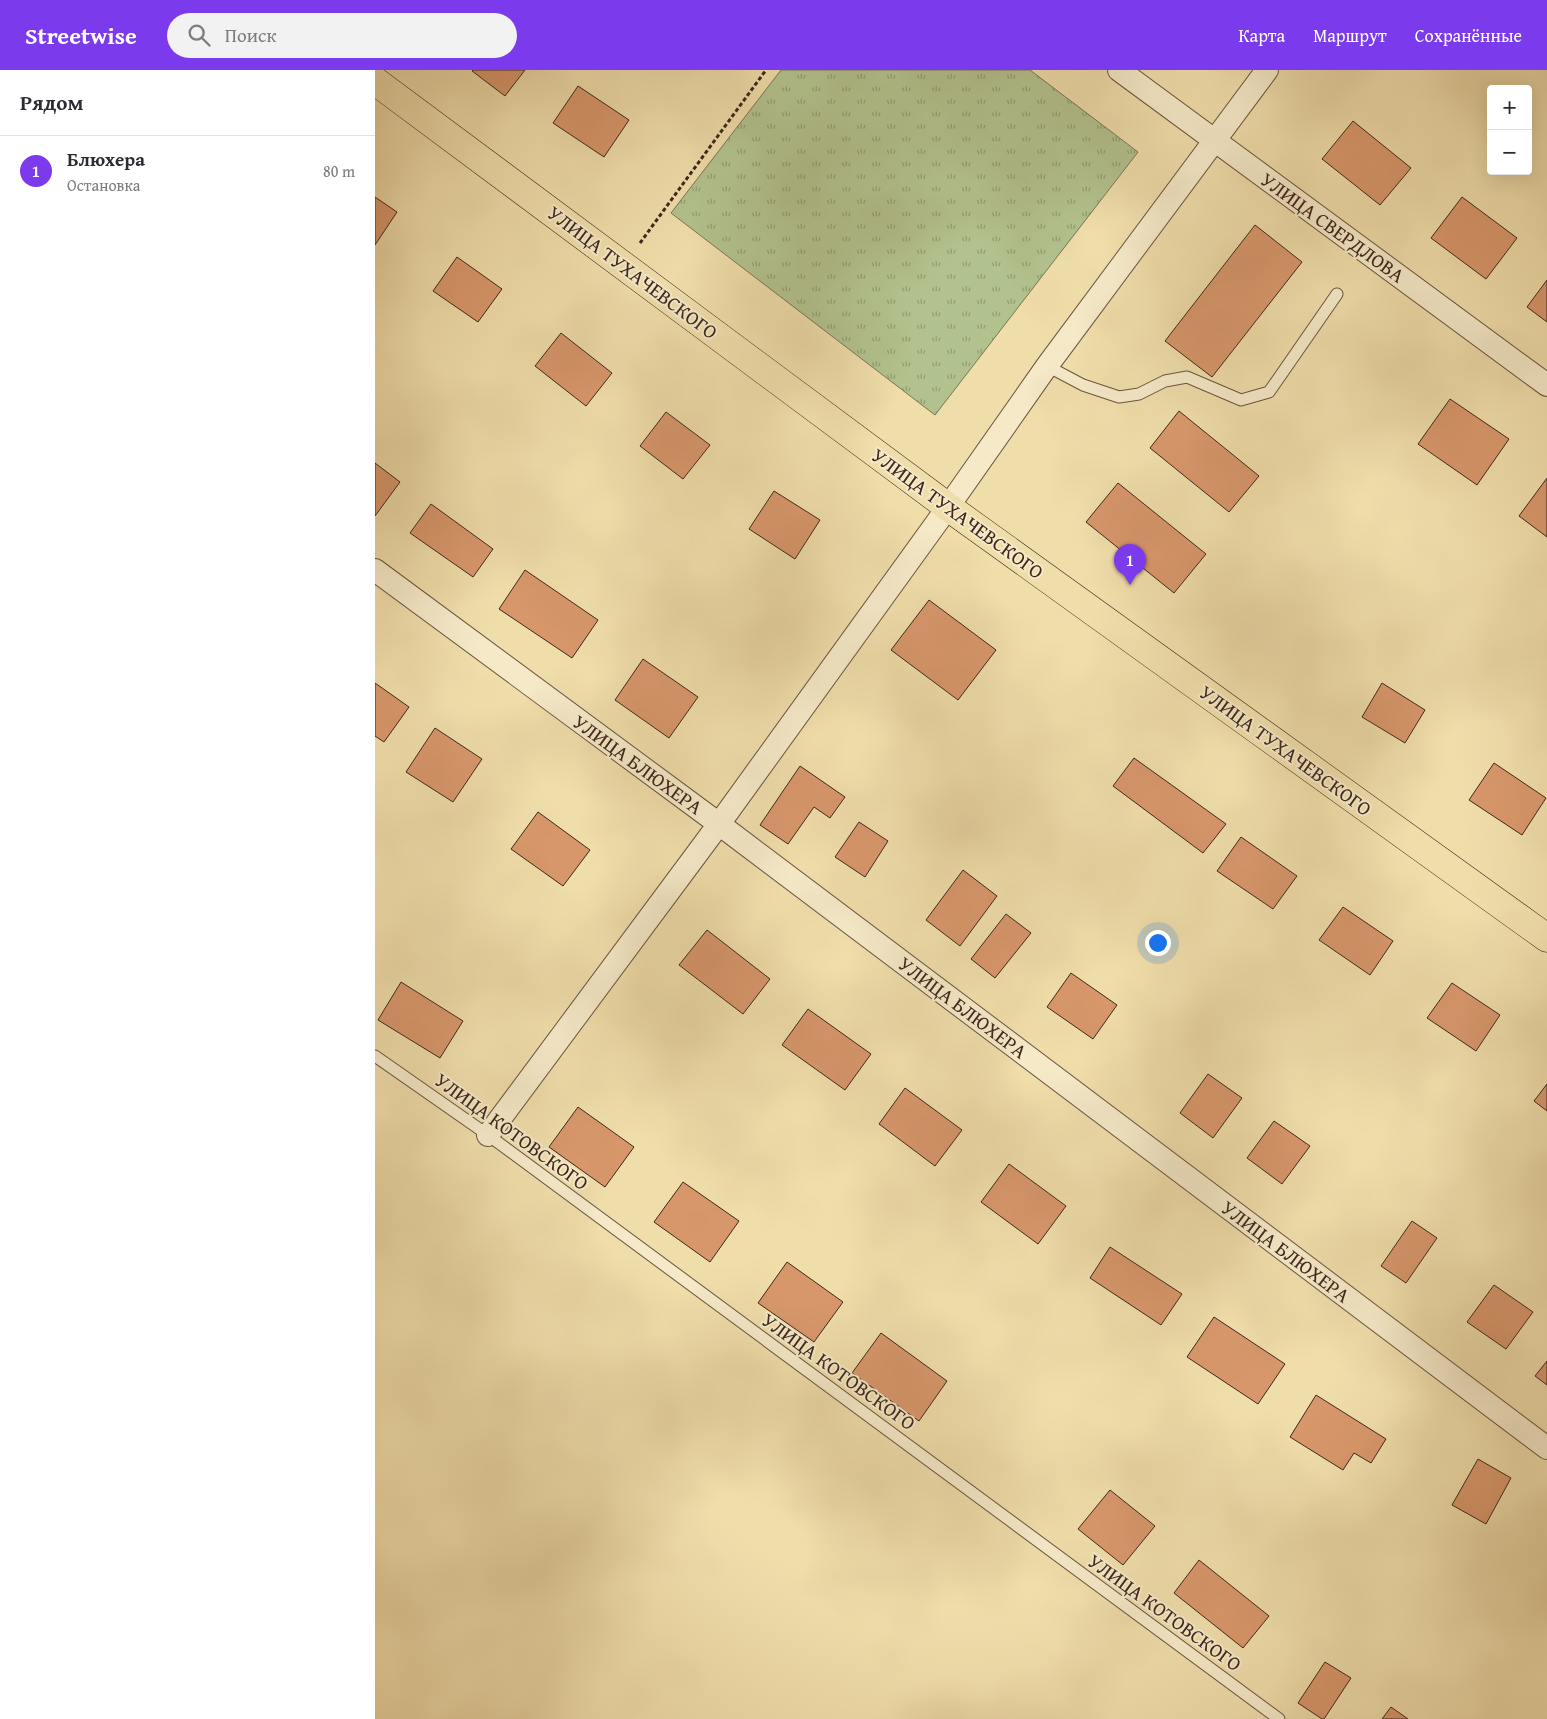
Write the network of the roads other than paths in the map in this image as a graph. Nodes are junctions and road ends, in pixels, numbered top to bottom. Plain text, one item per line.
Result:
1 (1119, 70) edge
2 (1267, 70) edge
3 (375, 81) edge
4 (1215, 140) junction
5 (1337, 294) dead end
6 (1047, 366) junction
7 (1547, 385) edge
8 (948, 507) junction
9 (375, 570) edge
10 (719, 824) junction
11 (1547, 938) edge
12 (375, 1056) edge
13 (488, 1135) junction
14 (1547, 1448) edge
15 (1279, 1719) edge

1 - 4 street, УЛИЦА СВЕРДЛОВА
2 - 4 street
3 - 8 main road, УЛИЦА ТУХАЧЕВСКОГО
4 - 6 street
4 - 7 street, УЛИЦА СВЕРДЛОВА
5 - 6 lane
6 - 8 street
8 - 10 street
8 - 11 main road, УЛИЦА ТУХАЧЕВСКОГО
9 - 10 street, УЛИЦА БЛЮХЕРА
10 - 13 street
10 - 14 street, УЛИЦА БЛЮХЕРА
12 - 13 lane, УЛИЦА КОТОВСКОГО
13 - 15 lane, УЛИЦА КОТОВСКОГО

